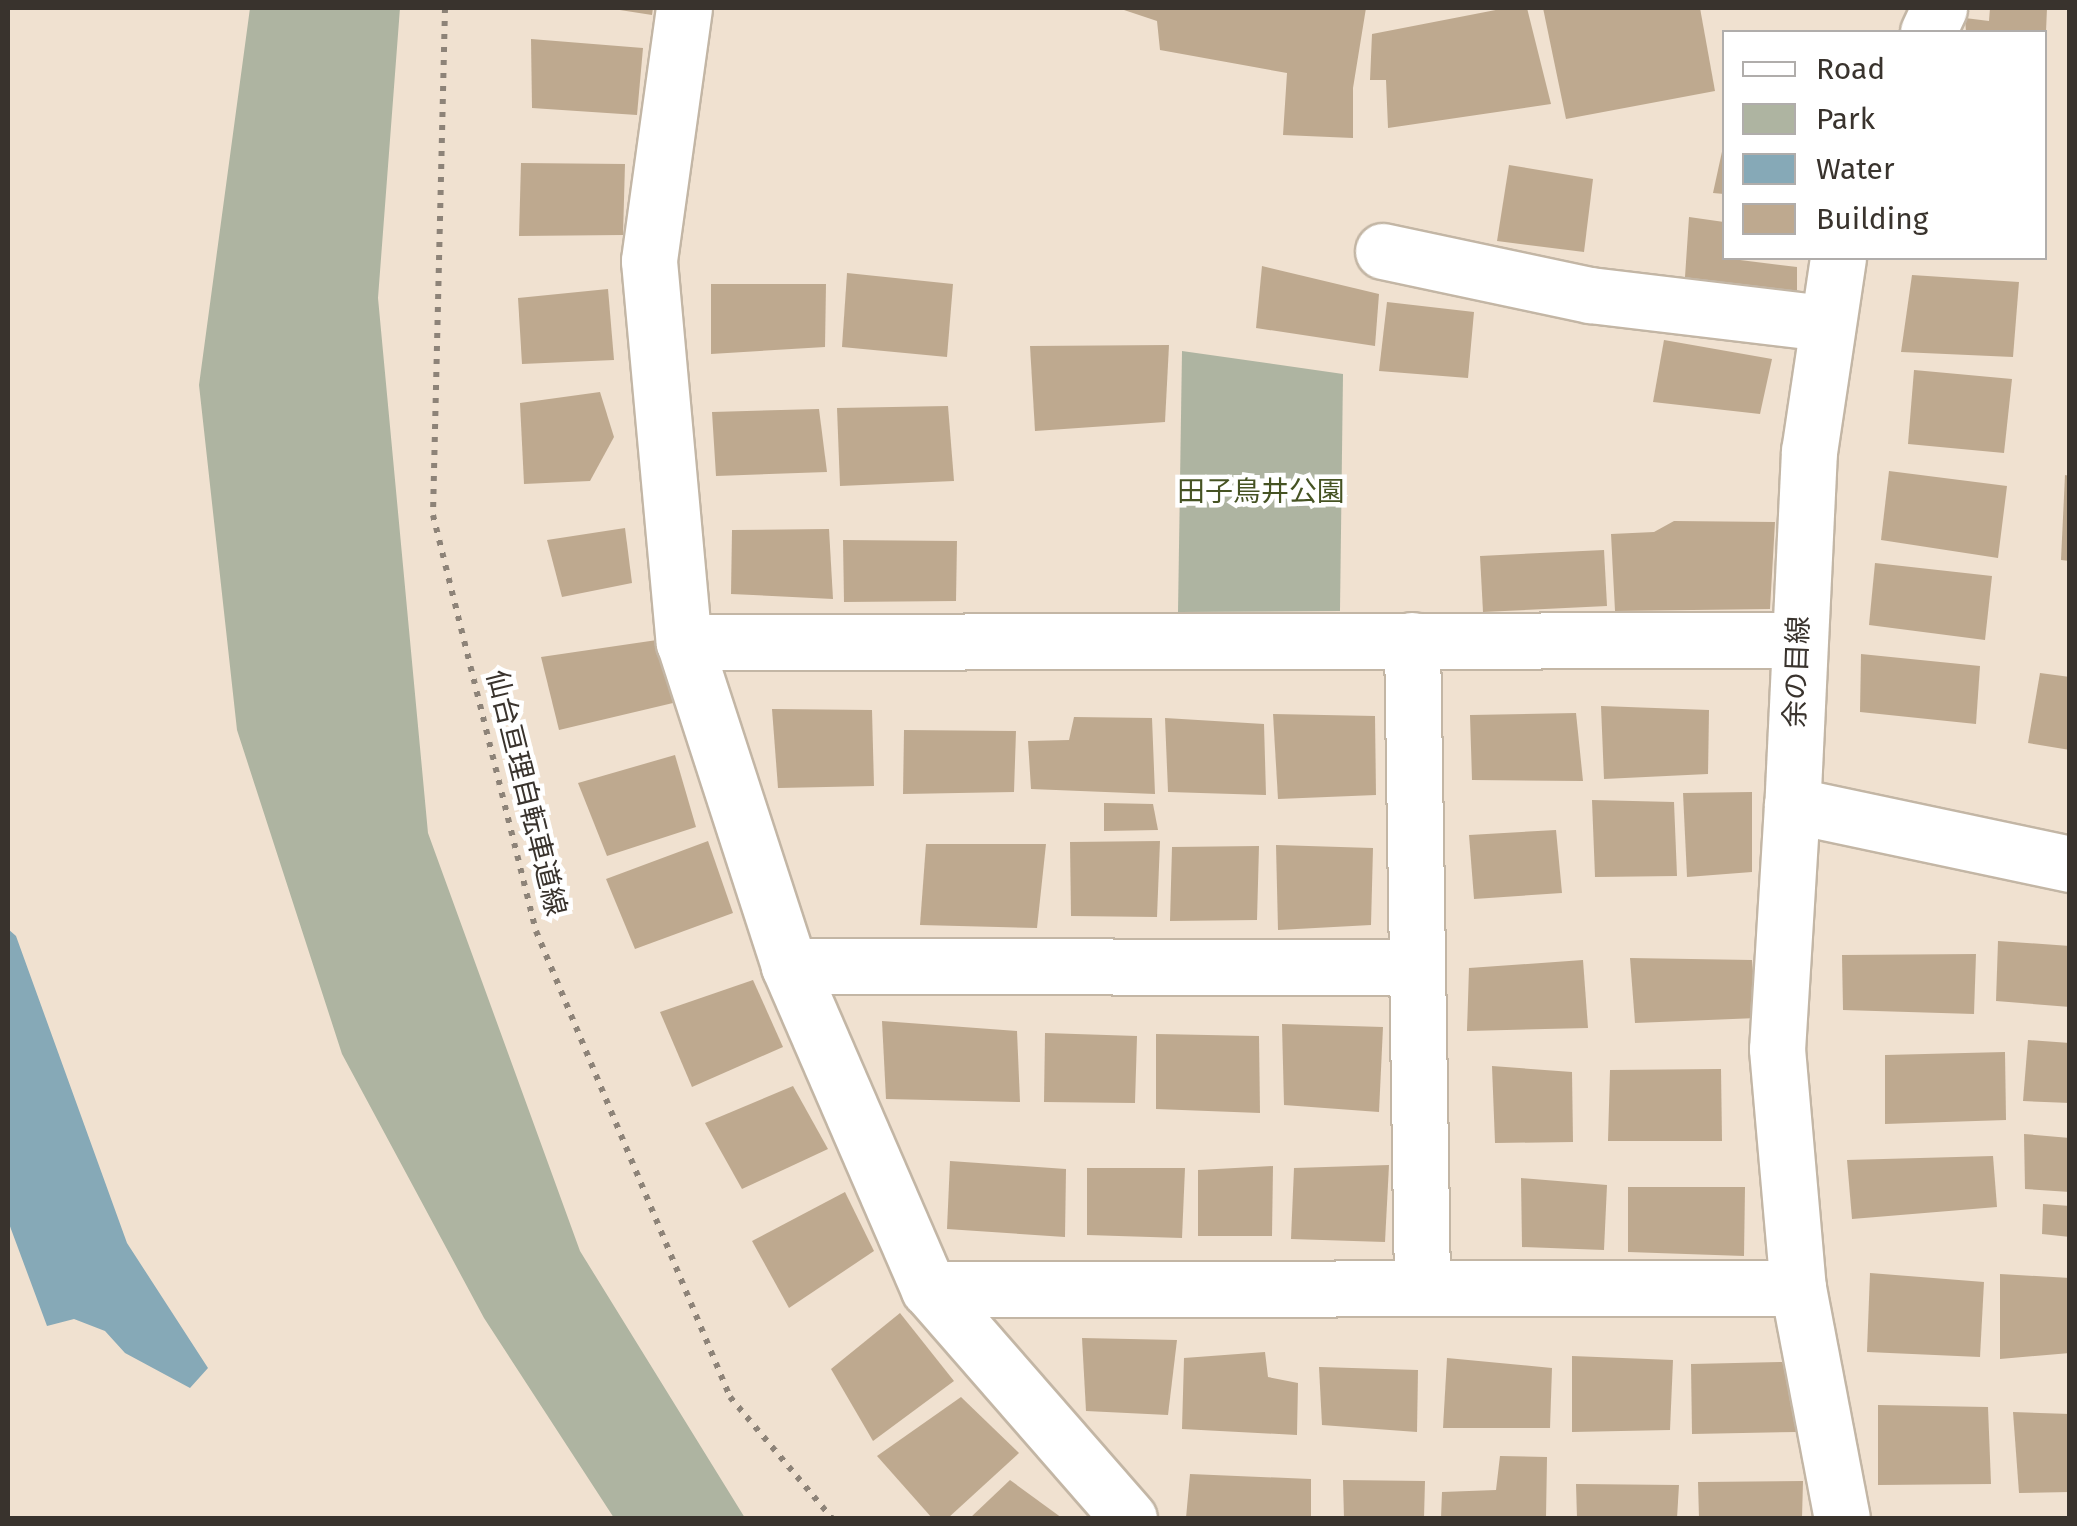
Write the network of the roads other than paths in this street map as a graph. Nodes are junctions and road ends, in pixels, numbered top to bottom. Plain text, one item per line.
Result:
1 (684, 8) edge
2 (1383, 252) dead end
3 (1838, 260) edge
4 (1824, 323) junction
5 (1412, 640) junction
6 (1798, 640) junction
7 (684, 642) junction
8 (1792, 805) junction
9 (2070, 864) edge
10 (790, 966) junction
11 (1417, 967) junction
12 (1422, 1287) junction
13 (1798, 1288) junction
14 (929, 1289) junction
15 (1128, 1518) edge
16 (1842, 1518) edge

1 - 7 street
2 - 4 street
3 - 4 street, 余の目線
4 - 6 street, 余の目線
5 - 6 street
5 - 7 street
5 - 11 street
6 - 8 street, 余の目線
7 - 10 street
8 - 9 street
8 - 13 street, 余の目線
10 - 11 street
10 - 14 street
11 - 12 street
12 - 13 street
12 - 14 street
13 - 16 street, 余の目線
14 - 15 street

